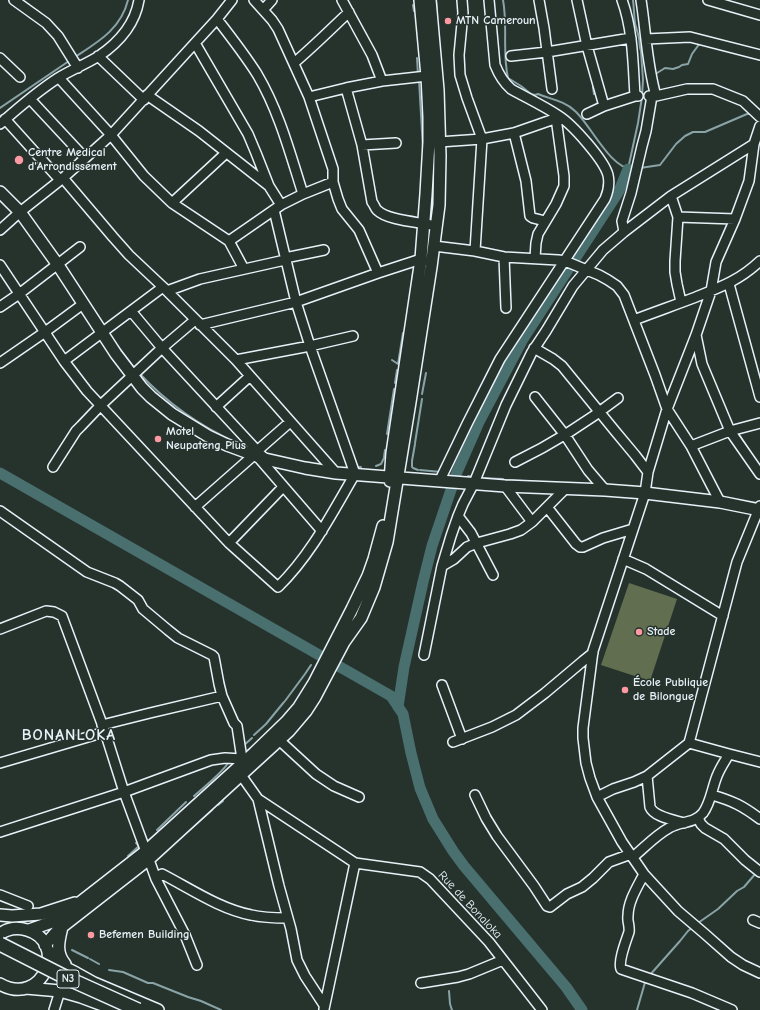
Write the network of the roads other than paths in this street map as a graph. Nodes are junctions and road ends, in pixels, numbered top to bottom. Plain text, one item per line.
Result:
1 (14, 0) edge
2 (139, 0) edge
3 (232, 0) edge
4 (254, 0) edge
5 (272, 0) edge
6 (342, 0) edge
7 (420, 0) edge
8 (430, 0) edge
9 (462, 0) edge
10 (489, 0) edge
11 (539, 0) edge
12 (577, 0) edge
13 (622, 0) edge
14 (641, 0) edge
15 (708, 0) edge
16 (263, 10) junction
17 (350, 12) junction
18 (760, 15) edge
19 (217, 19) junction
20 (631, 38) junction
21 (646, 39) junction
22 (195, 42) junction
23 (587, 46) junction
24 (547, 52) junction
25 (760, 55) edge
26 (98, 56) junction
27 (511, 56) dead end
28 (0, 58) edge
29 (294, 63) junction
30 (78, 68) junction
31 (427, 76) junction
32 (20, 77) dead end
33 (58, 78) junction
34 (382, 81) junction
35 (346, 88) junction
36 (552, 89) dead end
37 (653, 96) junction
38 (309, 97) junction
39 (145, 98) junction
40 (30, 99) junction
41 (604, 106) junction
42 (587, 114) dead end
43 (760, 117) edge
44 (558, 118) junction
45 (3, 122) edge
46 (760, 126) edge
47 (514, 133) junction
48 (111, 135) junction
49 (482, 139) junction
50 (439, 142) junction
51 (396, 143) dead end
52 (754, 144) junction
53 (362, 145) junction
54 (226, 153) junction
55 (85, 158) junction
56 (61, 179) junction
57 (334, 182) junction
58 (269, 186) junction
59 (0, 192) edge
60 (303, 194) junction
61 (671, 196) junction
62 (172, 203) junction
63 (277, 208) junction
64 (20, 212) junction
65 (678, 217) junction
66 (735, 219) junction
67 (545, 221) junction
68 (424, 223) junction
69 (436, 226) junction
70 (0, 230) edge
71 (624, 232) junction
72 (229, 241) junction
73 (434, 246) junction
74 (80, 247) dead end
75 (324, 250) dead end
76 (475, 252) junction
77 (504, 257) junction
78 (534, 258) junction
79 (285, 259) junction
80 (421, 259) junction
81 (760, 261) edge
82 (567, 262) junction
83 (0, 265) edge
84 (58, 265) junction
85 (584, 269) junction
86 (244, 270) junction
87 (378, 273) junction
88 (729, 284) junction
89 (165, 289) junction
90 (711, 291) junction
91 (19, 294) junction
92 (296, 302) junction
93 (681, 302) junction
94 (83, 304) junction
95 (0, 307) edge
96 (506, 308) dead end
97 (131, 311) junction
98 (634, 320) junction
99 (198, 323) junction
100 (45, 332) junction
101 (102, 333) junction
102 (696, 335) junction
103 (353, 336) dead end
104 (310, 346) junction
105 (162, 348) junction
106 (534, 348) junction
107 (236, 360) junction
108 (64, 361) junction
109 (0, 363) edge
110 (133, 375) junction
111 (250, 376) junction
112 (535, 397) dead end
113 (760, 397) edge
114 (618, 398) dead end
115 (101, 405) junction
116 (216, 407) junction
117 (667, 409) junction
118 (599, 412) junction
119 (290, 422) junction
120 (760, 423) edge
121 (730, 431) junction
122 (565, 435) junction
123 (691, 446) junction
124 (258, 456) junction
125 (515, 462) dead end
126 (53, 467) dead end
127 (648, 472) junction
128 (336, 473) junction
129 (355, 474) junction
130 (760, 474) edge
131 (395, 477) junction
132 (443, 481) junction
133 (470, 483) junction
134 (505, 486) junction
135 (283, 487) junction
136 (566, 488) junction
137 (605, 490) junction
138 (645, 493) junction
139 (720, 502) junction
140 (195, 507) junction
141 (547, 507) junction
142 (760, 508) edge
143 (0, 511) edge
144 (458, 516) junction
145 (532, 522) junction
146 (633, 528) junction
147 (322, 531) junction
148 (476, 543) junction
149 (229, 544) junction
150 (623, 559) junction
151 (442, 566) junction
152 (493, 575) dead end
153 (723, 616) junction
154 (0, 628) edge
155 (593, 653) junction
156 (424, 656) dead end
157 (321, 678) junction
158 (442, 685) dead end
159 (222, 696) junction
160 (104, 729) junction
161 (462, 739) junction
162 (279, 740) junction
163 (453, 742) dead end
164 (689, 743) junction
165 (729, 754) junction
166 (760, 762) edge
167 (0, 763) edge
168 (244, 766) junction
169 (647, 776) junction
170 (124, 792) junction
171 (475, 795) dead end
172 (712, 795) junction
173 (359, 797) dead end
174 (597, 797) junction
175 (258, 799) junction
176 (698, 818) junction
177 (760, 819) edge
178 (684, 823) junction
179 (0, 832) edge
180 (147, 855) junction
181 (632, 856) junction
182 (355, 863) junction
183 (760, 872) edge
184 (644, 874) junction
185 (156, 879) junction
186 (0, 895) edge
187 (83, 900) junction
188 (28, 906) dead end
189 (0, 915) edge
190 (288, 918) junction
191 (62, 927) junction
192 (29, 930) junction
193 (1, 935) edge
194 (46, 946) junction
195 (503, 960) junction
196 (197, 966) dead end
197 (71, 970) junction
198 (760, 973) edge
199 (421, 983) dead end
200 (0, 984) edge
201 (25, 988) junction
202 (60, 991) junction
203 (81, 997) junction
204 (324, 1008) edge
205 (537, 1008) edge
206 (54, 1010) edge
207 (96, 1010) edge
208 (116, 1010) edge
209 (138, 1010) edge
210 (158, 1010) edge
211 (732, 1010) edge

1 - 30 street
2 - 26 street
3 - 19 street
4 - 16 street
5 - 16 street
6 - 17 street
7 - 31 main road
8 - 50 main road
9 - 49 street
10 - 44 street
11 - 24 street
12 - 23 street
13 - 20 street
14 - 21 street
15 - 18 street
16 - 29 street
17 - 29 street
17 - 34 street
19 - 22 street
19 - 60 street
20 - 23 street
20 - 41 street
21 - 25 street
21 - 37 street
22 - 39 street
22 - 58 street
23 - 24 street
23 - 41 street
24 - 27 street
24 - 36 street
26 - 30 street
26 - 39 street
28 - 32 street
29 - 38 street
30 - 33 street
31 - 34 street
31 - 68 main road
33 - 40 street
33 - 48 street
34 - 35 street
35 - 38 street
35 - 53 street
37 - 43 street
37 - 71 street
38 - 57 street
39 - 48 street
39 - 54 street
40 - 45 street
40 - 55 street
41 - 42 street
44 - 47 street
44 - 67 street
44 - 82 street
45 - 56 street
46 - 52 street
47 - 49 street
47 - 67 street
48 - 55 street
48 - 62 street
49 - 50 street
49 - 76 street
50 - 69 main road
51 - 53 street
52 - 61 street
52 - 66 street
53 - 68 street
54 - 58 street
54 - 62 street
55 - 56 street
56 - 64 street
56 - 89 street
57 - 60 street
57 - 87 street
58 - 63 street
59 - 64 main road
60 - 63 street
61 - 65 street
61 - 71 street
62 - 72 street
63 - 72 street
63 - 79 street
64 - 70 street
64 - 84 main road
65 - 66 street
65 - 93 street
66 - 90 street
67 - 78 street
68 - 69 street
68 - 80 main road
69 - 73 main road
71 - 85 street
72 - 86 street
73 - 76 street
73 - 131 main road
74 - 84 street
75 - 79 street
76 - 77 street
77 - 78 street
77 - 96 street
78 - 82 street
79 - 86 street
79 - 92 street
80 - 87 street
80 - 131 main road
81 - 88 street
82 - 85 street
82 - 132 street
83 - 91 street
84 - 91 street
84 - 94 main road
85 - 98 street
85 - 106 street
86 - 89 street
87 - 92 street
88 - 90 street
88 - 113 street
89 - 97 street
89 - 99 street
90 - 93 street
90 - 102 street
91 - 95 street
91 - 100 street
92 - 99 street
92 - 104 street
93 - 98 street
94 - 100 street
94 - 101 main road
97 - 101 street
97 - 105 street
98 - 117 street
99 - 105 street
99 - 107 street
100 - 108 street
100 - 109 street
101 - 108 street
101 - 110 main road
102 - 117 street
102 - 121 street
103 - 104 street
104 - 107 street
104 - 129 street
105 - 110 street
105 - 116 street
106 - 118 street
106 - 133 street
107 - 111 street
108 - 115 street
110 - 115 street
110 - 124 main road
111 - 116 street
111 - 119 street
112 - 122 street
114 - 118 street
115 - 126 street
115 - 140 street
116 - 124 street
117 - 123 street
117 - 127 street
118 - 122 street
118 - 127 street
119 - 124 street
119 - 128 street
120 - 121 street
121 - 123 street
121 - 130 street
122 - 125 street
122 - 137 street
123 - 139 street
124 - 128 main road
124 - 135 street
124 - 140 street
127 - 138 street
128 - 129 main road
129 - 131 main road
129 - 147 street
131 - 132 main road
131 - 157 main road
132 - 133 main road
133 - 134 main road
133 - 144 street
134 - 136 main road
134 - 145 street
135 - 147 street
135 - 149 street
136 - 137 main road
136 - 141 street
137 - 138 main road
138 - 139 main road
138 - 146 street
139 - 142 main road
140 - 149 street
141 - 145 street
141 - 146 street
142 - 153 street
143 - 159 street
144 - 148 street
144 - 151 street
145 - 148 street
146 - 150 street
147 - 149 street
148 - 151 street
148 - 152 street
150 - 153 street
150 - 155 street
151 - 156 street
153 - 164 street
154 - 160 street
155 - 161 street
155 - 174 street
157 - 162 main road
157 - 168 main road
158 - 161 street
159 - 160 street
159 - 168 street
160 - 167 street
160 - 170 street
161 - 163 street
162 - 168 main road
162 - 173 street
164 - 165 street
164 - 169 street
165 - 166 street
165 - 172 street
168 - 170 street
168 - 175 street, Rue de Bonaloka
168 - 180 main road
169 - 174 street
169 - 178 street
170 - 179 street
170 - 180 street
171 - 181 street
172 - 176 street
172 - 177 street
174 - 181 street
175 - 182 street, Rue de Bonaloka
175 - 190 street
176 - 178 street
176 - 183 street
178 - 181 street
180 - 185 street
180 - 187 main road
180 - 191 main road
181 - 184 street
182 - 195 street, Rue de Bonaloka
182 - 204 street
184 - 198 street
184 - 211 street
185 - 190 street
185 - 196 street
186 - 188 street
187 - 189 main road
187 - 192 main road
190 - 204 street
191 - 194 main road
191 - 197 main road
192 - 193 main road
192 - 194 main road
193 - 209 highway, N3, bridge
194 - 197 main road
194 - 201 main road
195 - 199 street
195 - 205 street, Rue de Bonaloka
197 - 210 main road
200 - 201 main road
201 - 202 main road
202 - 203 main road
202 - 206 street
203 - 207 main road
203 - 208 main road

